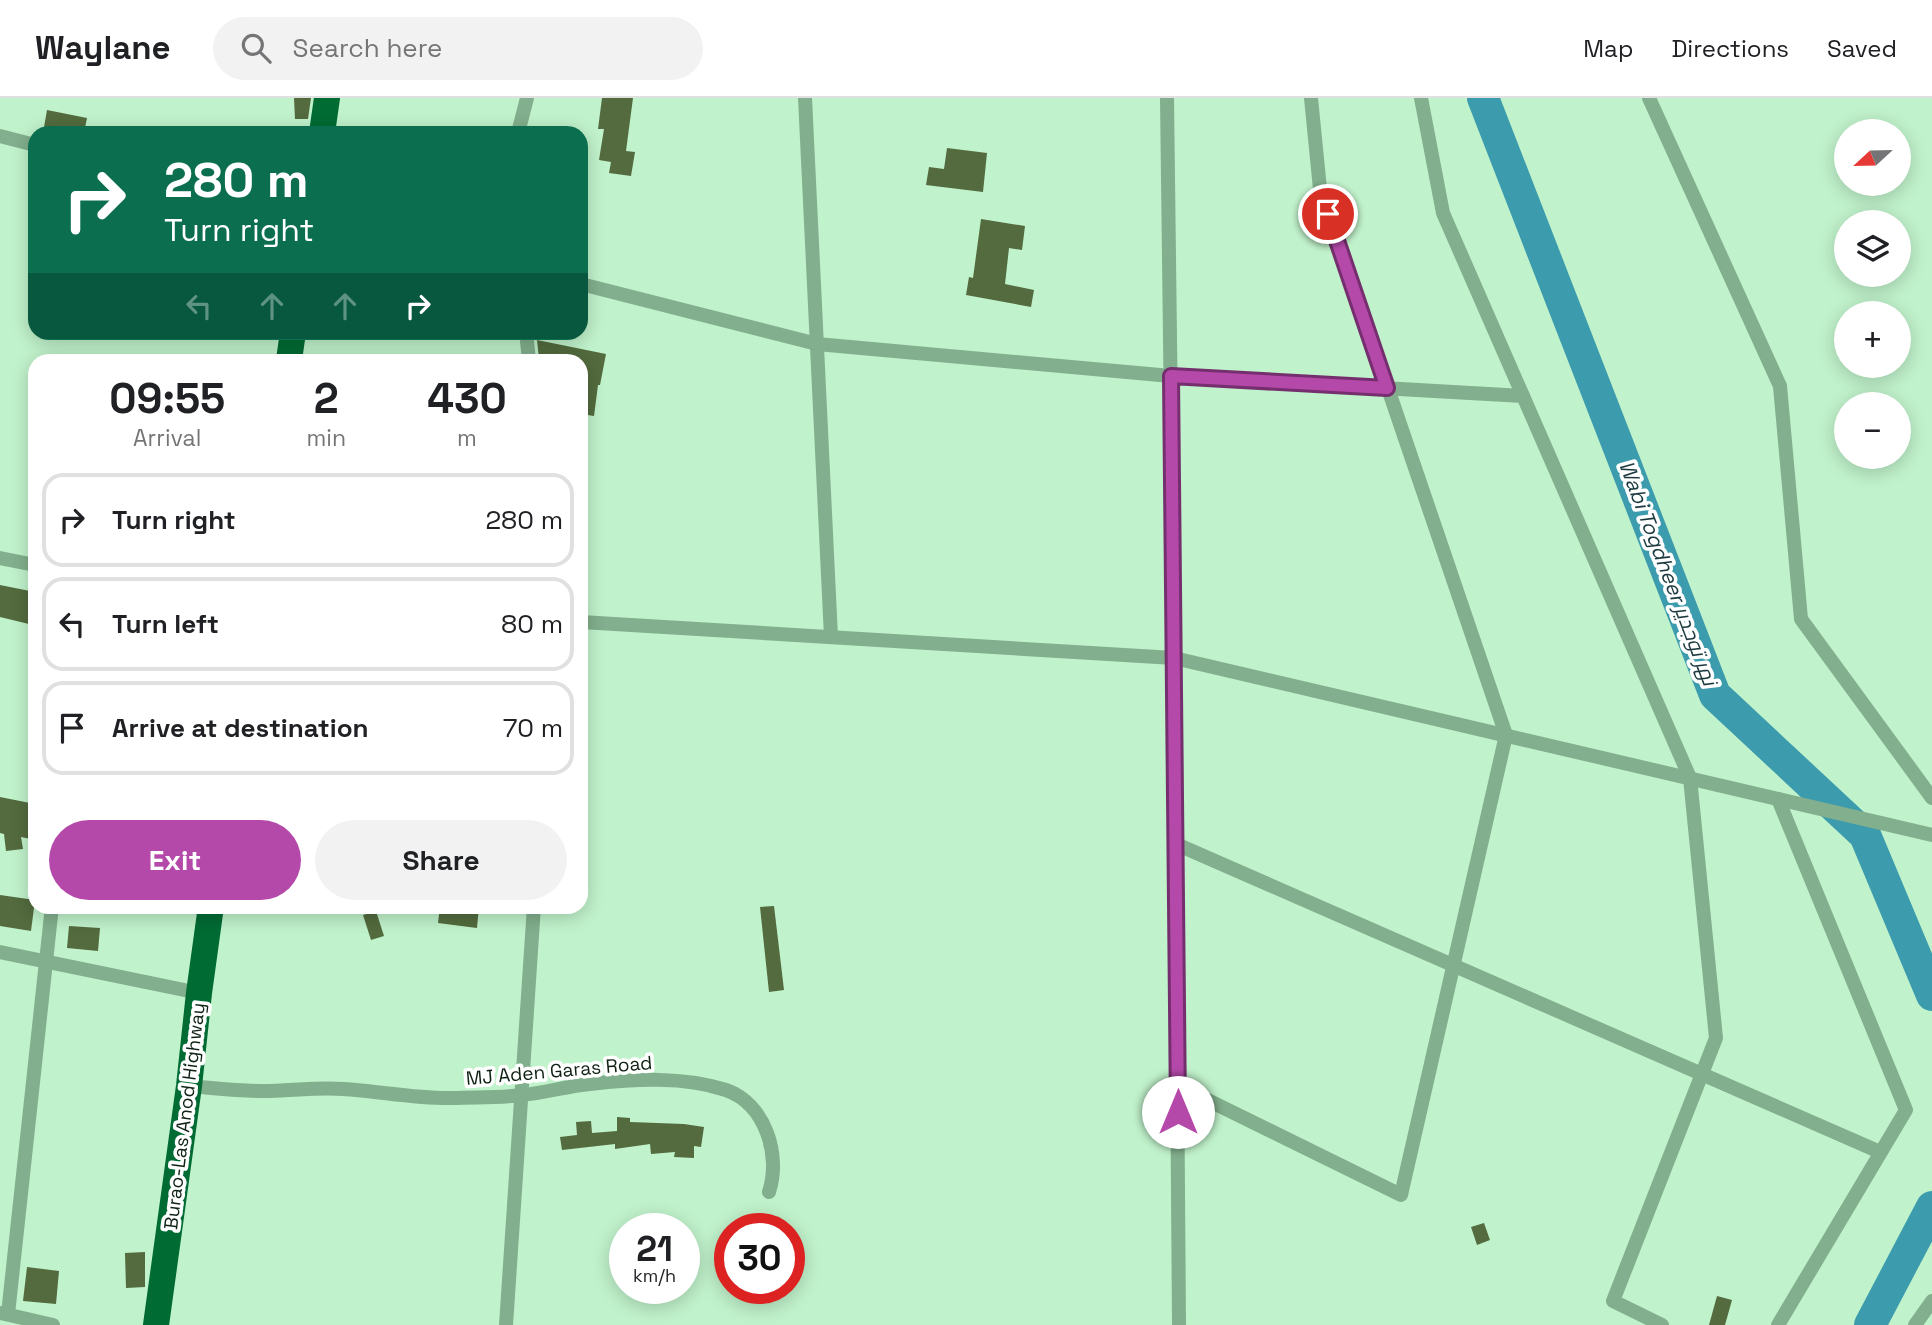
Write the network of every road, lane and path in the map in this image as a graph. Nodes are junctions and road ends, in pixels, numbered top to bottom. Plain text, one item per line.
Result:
1 (327, 98) edge
2 (527, 98) edge
3 (805, 98) edge
4 (1167, 98) edge
5 (1311, 98) edge
6 (1422, 98) edge
7 (1649, 98) edge
8 (323, 126) edge
9 (520, 126) edge
10 (0, 136) edge
11 (28, 143) edge
12 (588, 286) edge
13 (817, 344) junction
14 (1171, 376) junction
15 (1387, 388) junction
16 (1523, 396) junction
17 (0, 558) edge
18 (28, 564) edge
19 (588, 621) edge
20 (831, 637) junction
21 (1174, 658) junction
22 (1506, 736) junction
23 (1690, 778) junction
24 (1932, 798) edge
25 (1779, 799) junction
26 (1932, 835) edge
27 (1176, 844) junction
28 (51, 914) edge
29 (210, 914) edge
30 (533, 914) edge
31 (0, 952) edge
32 (48, 961) junction
33 (1453, 965) junction
34 (199, 993) junction
35 (1702, 1074) junction
36 (1177, 1085) junction
37 (189, 1086) junction
38 (522, 1095) junction
39 (1880, 1152) junction
40 (769, 1192) dead end
41 (1932, 1301) edge
42 (4, 1313) edge
43 (53, 1325) edge
44 (156, 1325) edge
45 (506, 1325) edge
46 (1179, 1325) edge
47 (1662, 1325) edge
48 (1778, 1325) edge
49 (1915, 1325) edge

1 - 8 highway
2 - 9 street
3 - 13 street
4 - 14 street
5 - 15 street
6 - 16 street
7 - 24 street
10 - 11 street
12 - 13 street
13 - 14 street
13 - 20 street
14 - 15 street
14 - 21 street
15 - 16 street
15 - 22 street
16 - 23 street
17 - 18 street
19 - 20 street
20 - 21 street
21 - 22 street
21 - 27 street
22 - 23 street
22 - 33 street
23 - 25 street
23 - 35 street
25 - 26 street
25 - 39 street
27 - 33 street
27 - 36 street
28 - 32 street
29 - 34 highway, Burao-Las Anod Highway
30 - 38 street
31 - 32 street
32 - 34 street
32 - 42 street
33 - 35 street
33 - 36 street
34 - 37 highway, Burao-Las Anod Highway
35 - 39 street
35 - 47 street
36 - 46 street
37 - 38 street, MJ Aden Garas Road
37 - 44 highway, Burao-Las Anod Highway
38 - 40 street, MJ Aden Garas Road
38 - 45 street
39 - 48 street
41 - 49 street
42 - 43 street

